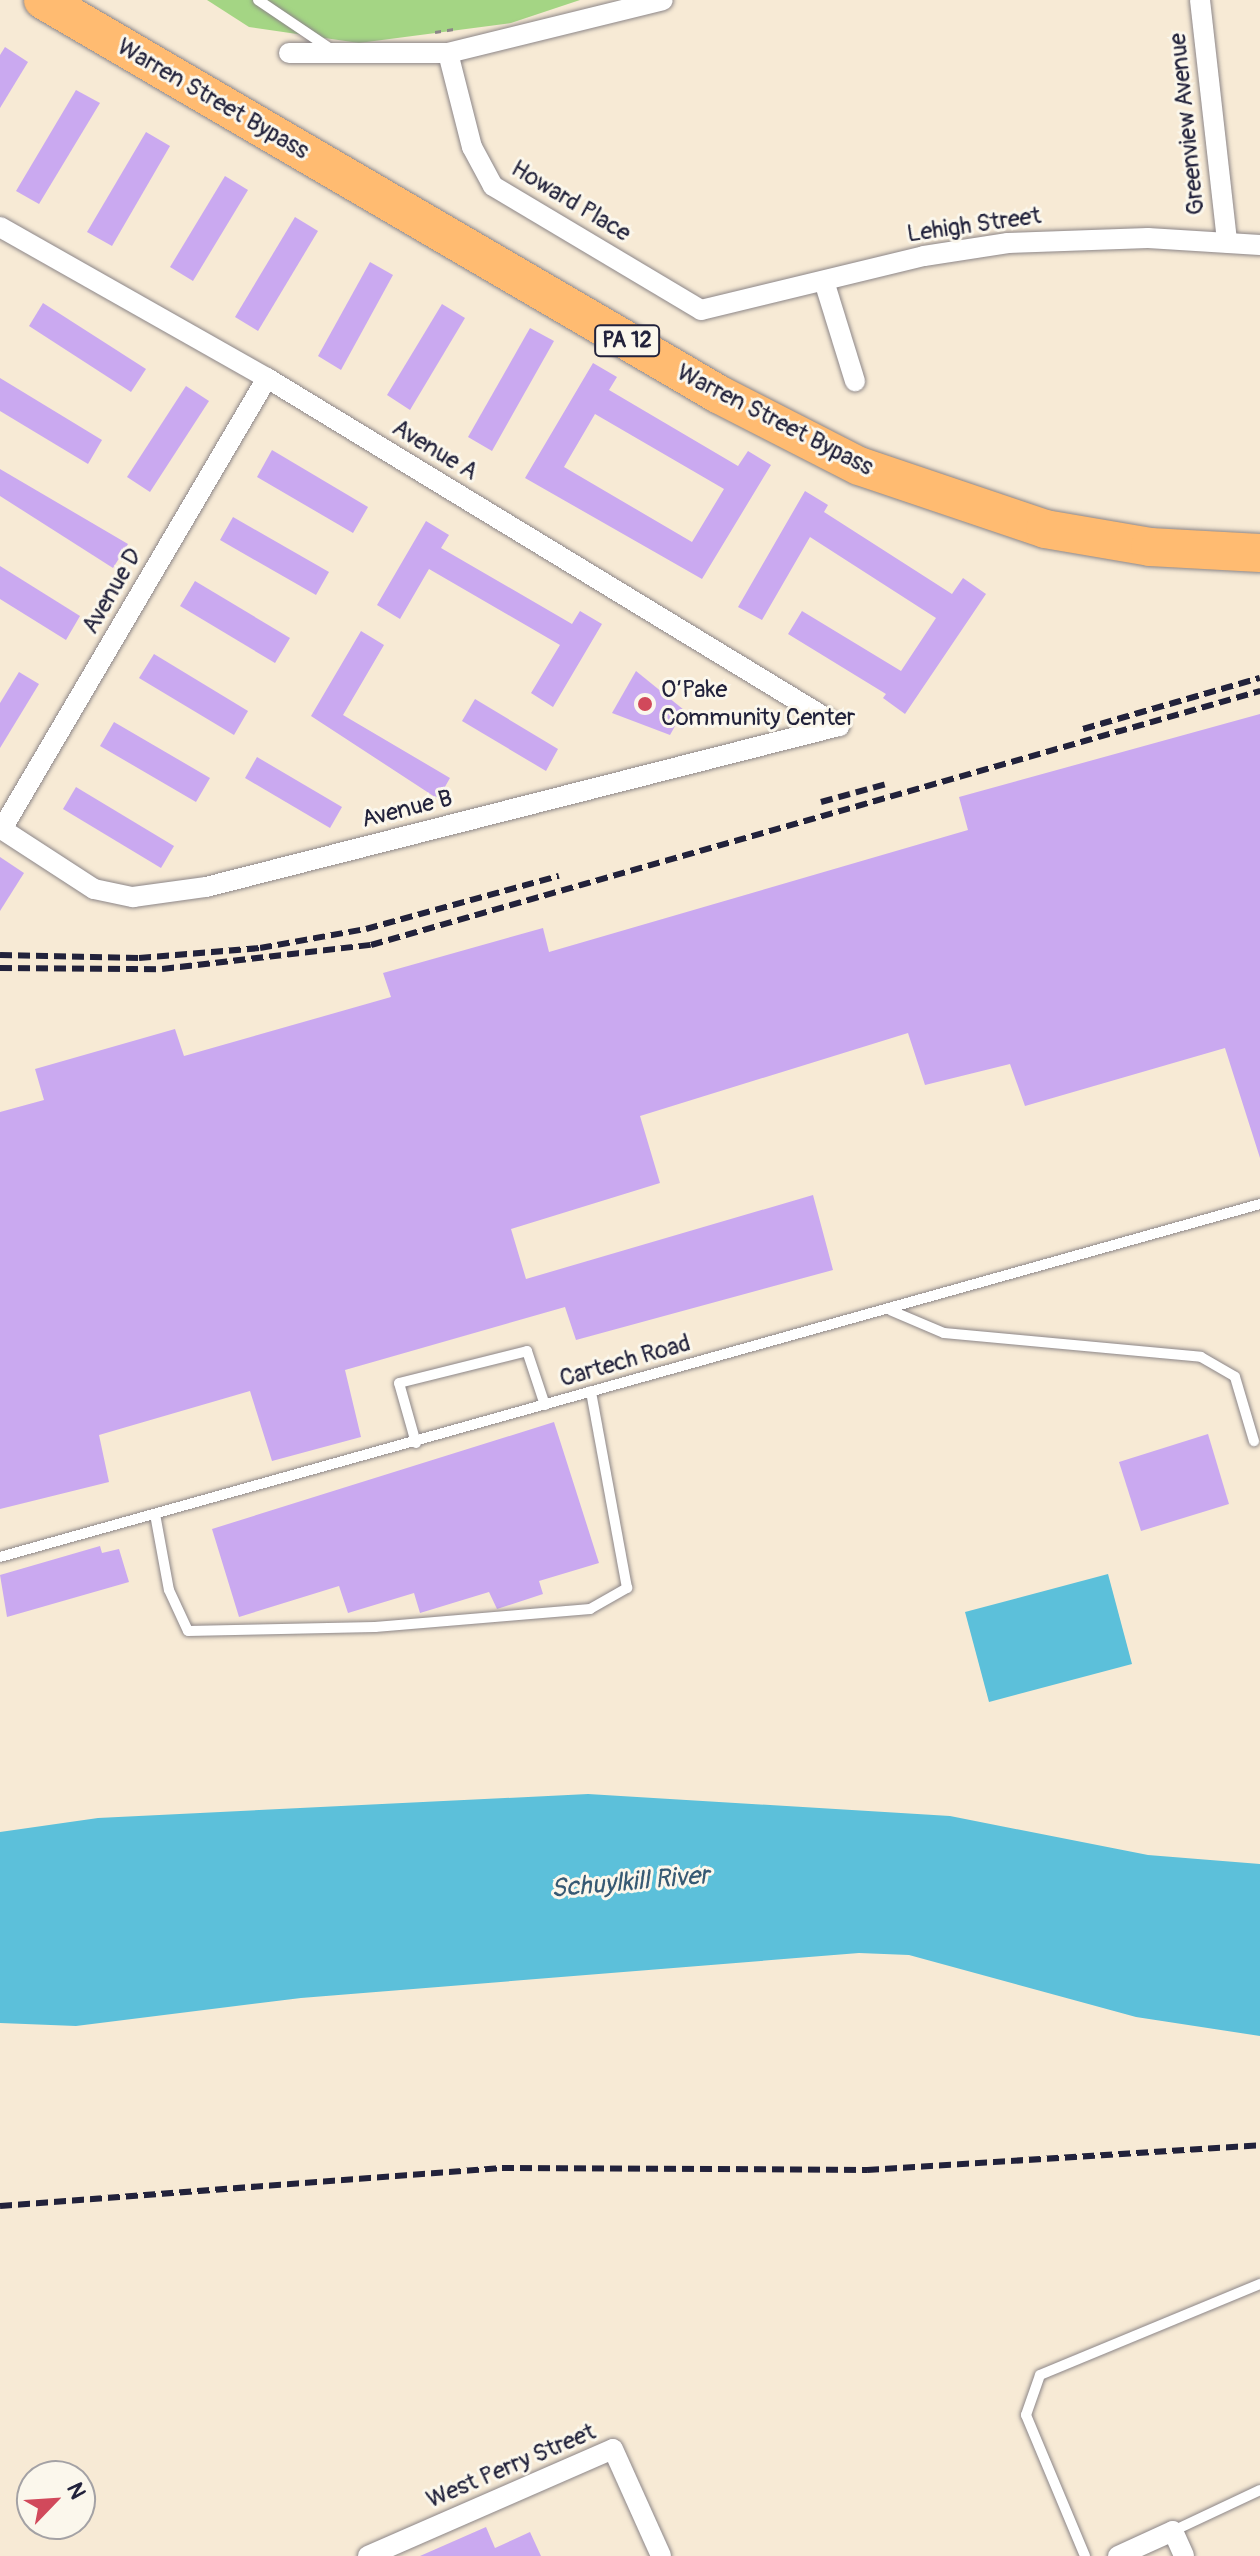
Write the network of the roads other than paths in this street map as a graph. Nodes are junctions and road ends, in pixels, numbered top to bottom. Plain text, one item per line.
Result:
1 (43, 0) edge
2 (90, 0) edge
3 (258, 0) edge
4 (663, 0) edge
5 (1200, 0) edge
6 (601, 9) edge
7 (289, 53) dead end
8 (448, 53) junction
9 (342, 57) junction
10 (0, 227) edge
11 (1227, 242) junction
12 (1260, 245) edge
13 (824, 281) junction
14 (701, 310) joint
15 (267, 378) junction
16 (855, 381) dead end
17 (1260, 530) edge
18 (1260, 553) edge
19 (839, 726) joint
20 (1, 829) edge
21 (1260, 1204) edge
22 (892, 1311) junction
23 (591, 1391) junction
24 (545, 1405) junction
25 (1254, 1441) dead end
26 (416, 1443) junction
27 (155, 1514) junction
28 (0, 1557) edge
29 (1260, 2284) edge
30 (1260, 2490) edge
31 (1173, 2531) junction
32 (368, 2556) edge
33 (661, 2556) edge
34 (1085, 2556) edge
35 (1118, 2556) edge
36 (1184, 2556) edge

1 - 18 highway, Warren Street Bypass / PA 12
2 - 17 highway, Warren Street Bypass / PA 12
3 - 9 lane
4 - 6 street
5 - 11 street, Greenview Avenue
6 - 8 street
7 - 9 street
8 - 9 street
8 - 14 street, Howard Place
10 - 15 street, Avenue A
11 - 12 street, Lehigh Street
11 - 13 street, Lehigh Street
13 - 14 street, Lehigh Street
13 - 16 street
15 - 19 street, Avenue A
15 - 20 street, Avenue D
19 - 20 street, Avenue B
21 - 22 lane, Cartech Road
22 - 23 lane, Cartech Road
22 - 25 lane
23 - 24 lane, Cartech Road
23 - 27 lane
24 - 26 lane, Cartech Road
24 - 26 lane
26 - 27 lane, Cartech Road
27 - 28 lane, Cartech Road
29 - 34 lane
30 - 31 lane
31 - 35 street
31 - 36 street
32 - 33 street, West Perry Street

